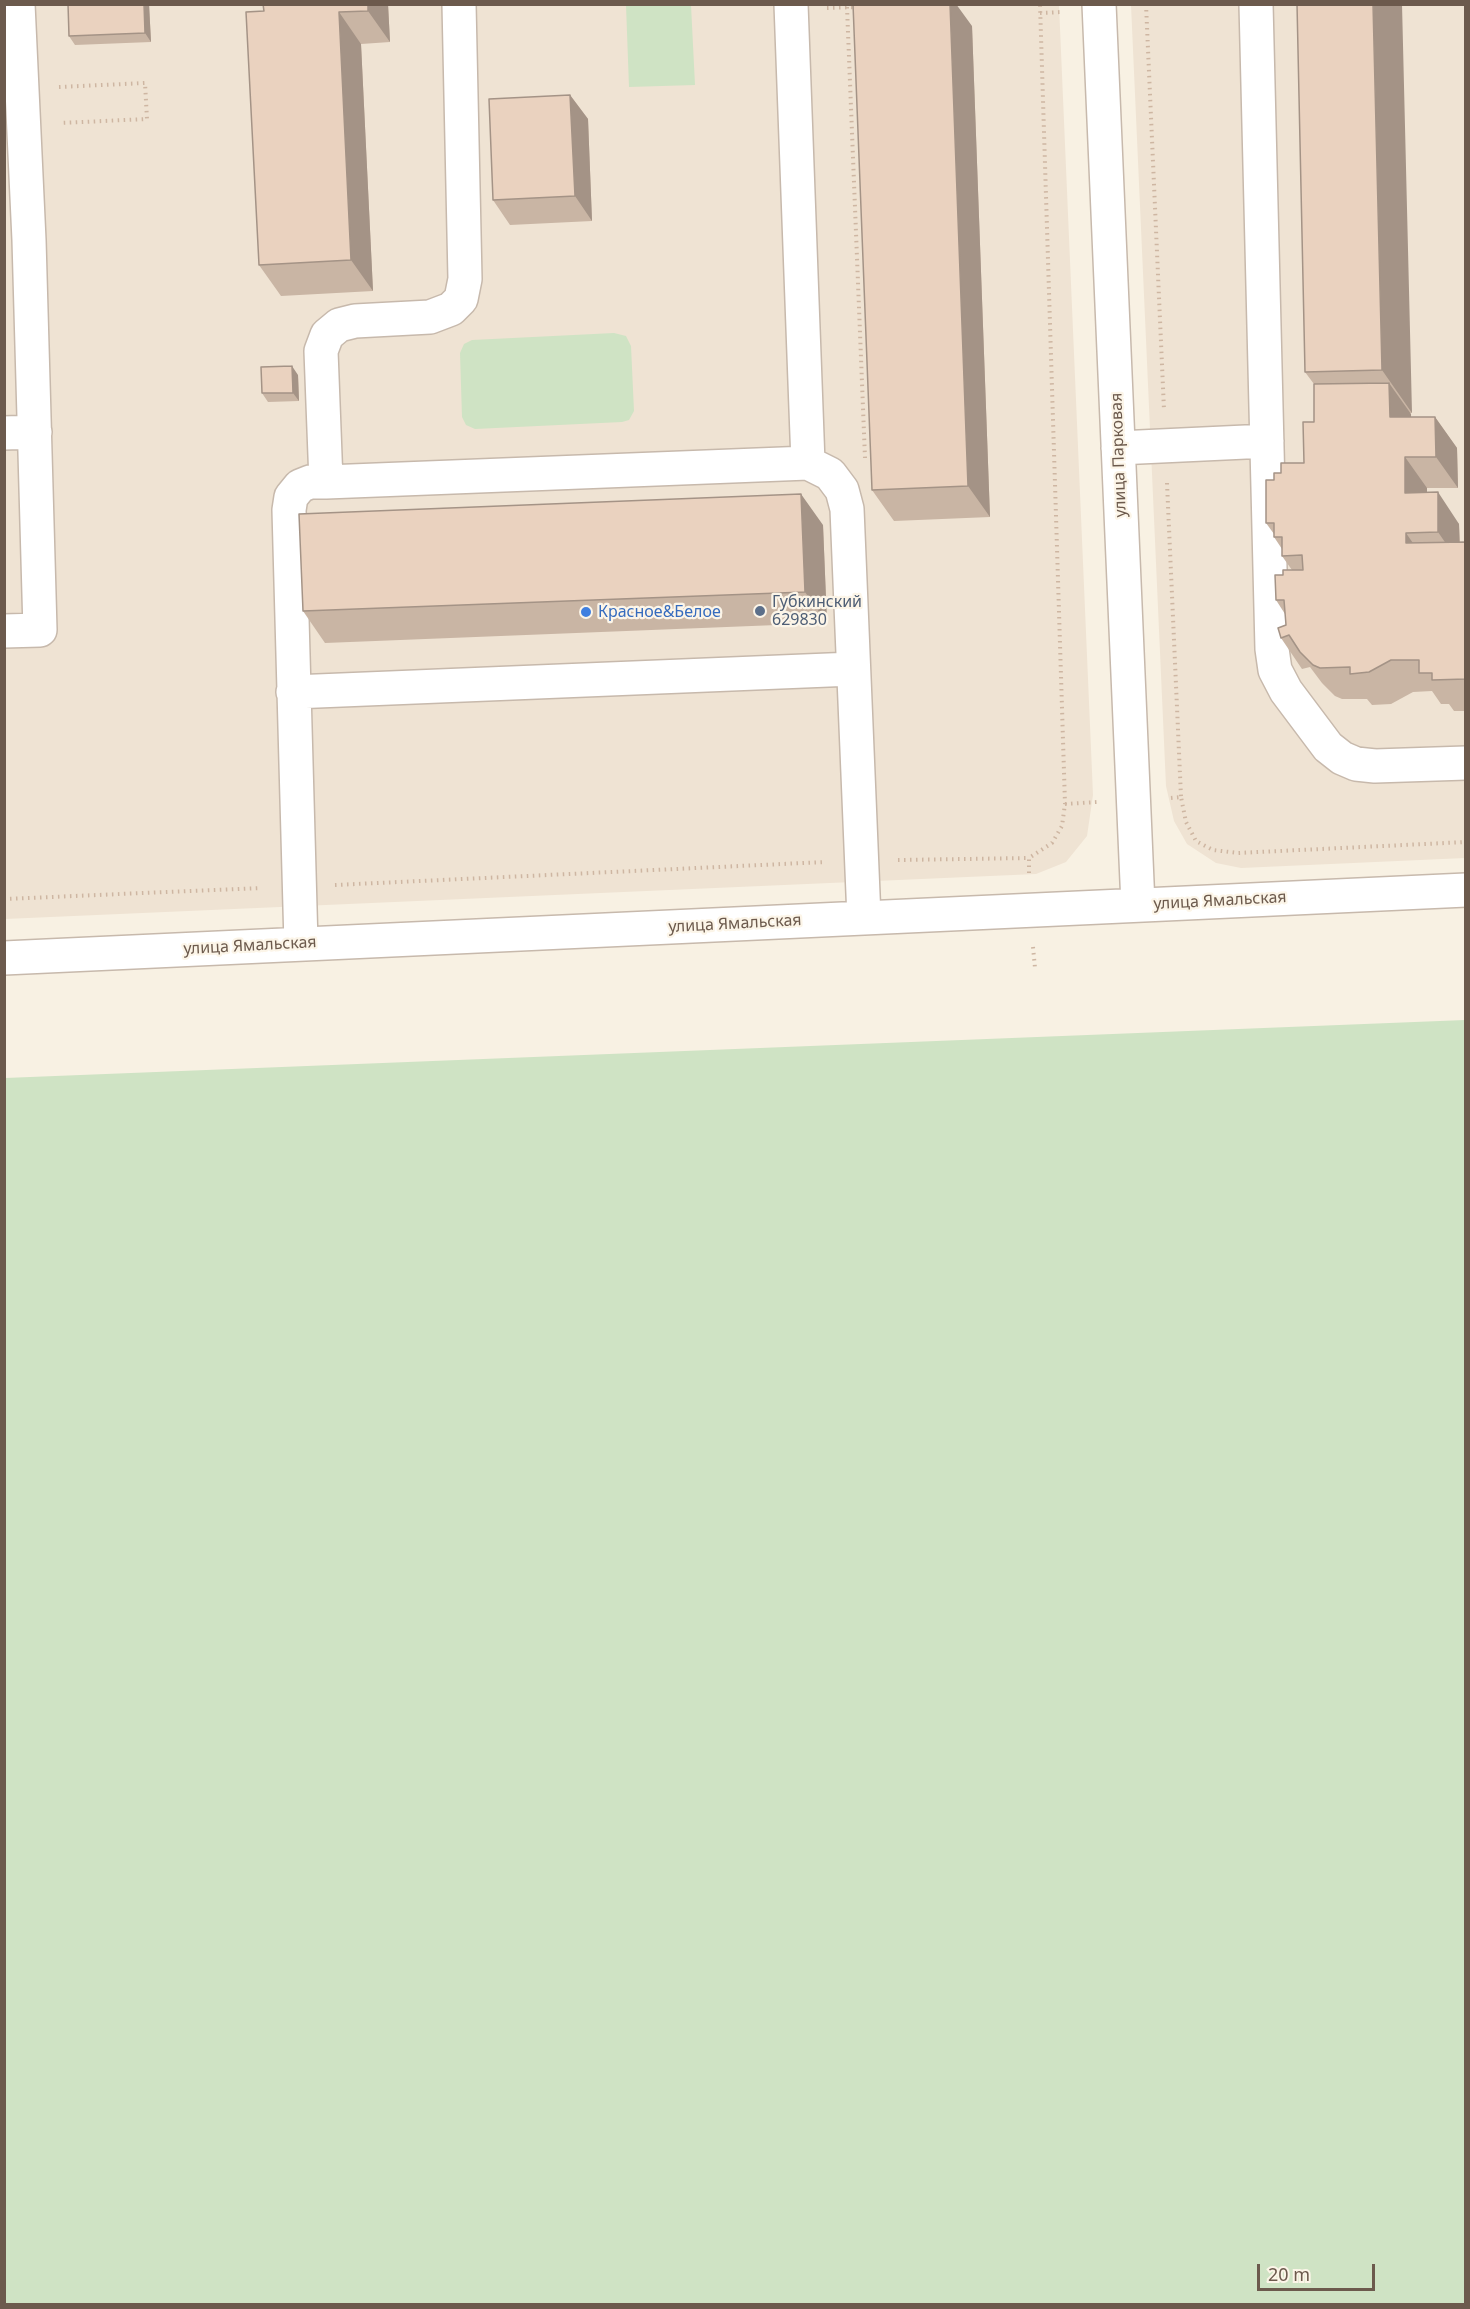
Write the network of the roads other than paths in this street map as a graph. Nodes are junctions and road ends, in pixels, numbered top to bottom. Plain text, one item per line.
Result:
1 (18, 4) edge
2 (459, 4) edge
3 (1099, 4) edge
4 (1256, 4) edge
5 (791, 7) edge
6 (13, 89) edge
7 (20, 432) edge
8 (1267, 441) junction
9 (1118, 448) junction
10 (808, 463) junction
11 (326, 482) junction
12 (4, 631) edge
13 (853, 669) junction
14 (293, 692) junction
15 (1466, 763) edge
16 (1466, 890) edge
17 (1138, 905) junction
18 (864, 918) junction
19 (301, 944) junction
20 (4, 958) edge

1 - 6 street
2 - 11 street
3 - 9 street, улица Парковая
4 - 8 street
5 - 10 street
6 - 7 street
7 - 12 street
8 - 9 street
8 - 15 street
9 - 17 street, улица Парковая
10 - 11 street
10 - 13 street
11 - 14 street
13 - 14 street
13 - 18 street
14 - 19 street
16 - 17 street, улица Ямальская
17 - 18 street, улица Ямальская
18 - 19 street, улица Ямальская
19 - 20 street, улица Ямальская

